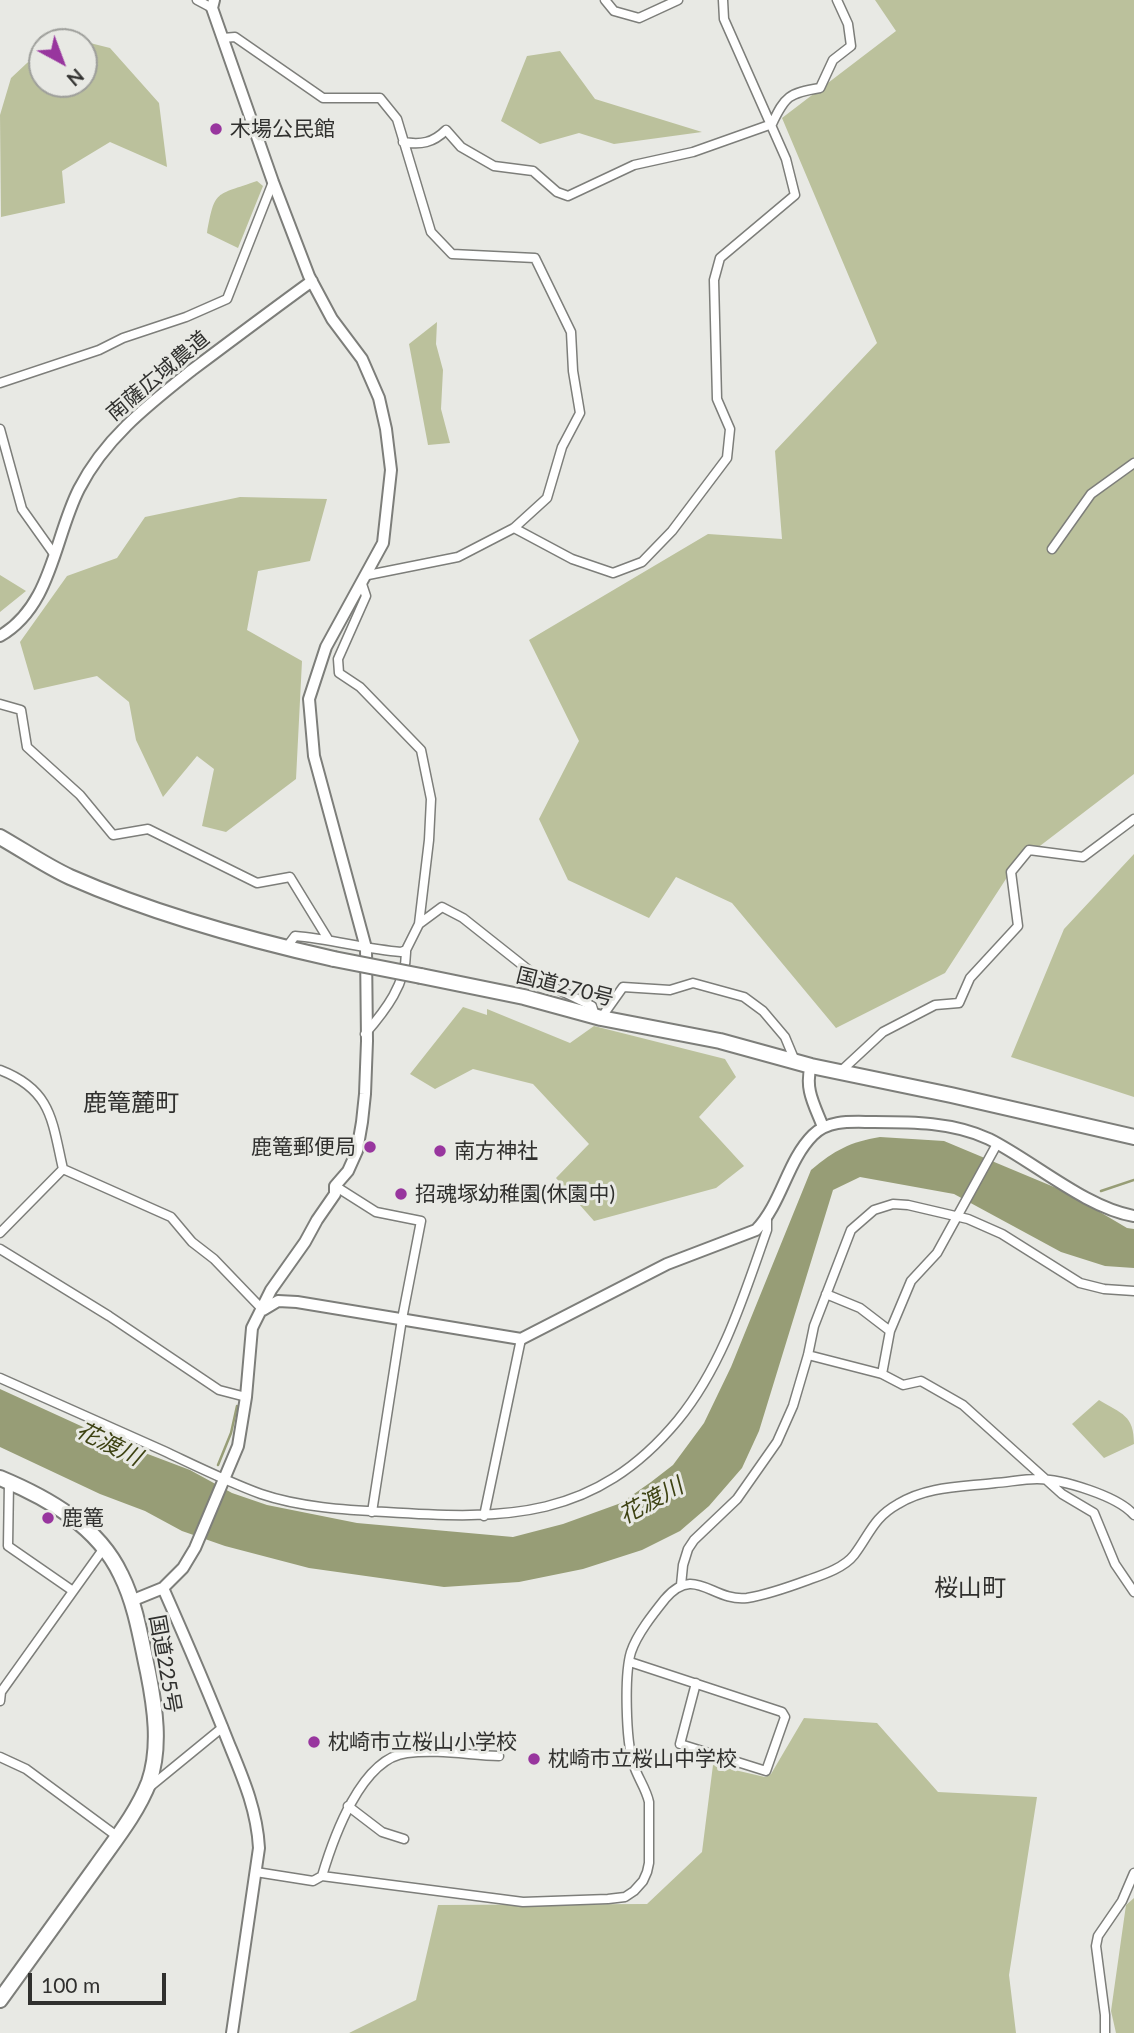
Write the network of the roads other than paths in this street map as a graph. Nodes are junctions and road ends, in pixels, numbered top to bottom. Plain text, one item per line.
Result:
1 (197, 0) edge
2 (605, 0) edge
3 (678, 0) edge
4 (723, 0) edge
5 (837, 0) edge
6 (213, 4) edge
7 (223, 38) junction
8 (772, 124) junction
9 (403, 142) junction
10 (273, 183) junction
11 (312, 281) junction
12 (0, 383) edge
13 (0, 429) edge
14 (1134, 463) edge
15 (514, 528) junction
16 (1052, 549) dead end
17 (54, 554) junction
18 (365, 580) junction
19 (0, 636) edge
20 (0, 704) edge
21 (1134, 819) edge
22 (0, 837) edge
23 (419, 924) junction
24 (328, 939) junction
25 (286, 948) junction
26 (366, 948) junction
27 (406, 950) junction
28 (598, 1017) junction
29 (365, 1034) junction
30 (795, 1061) junction
31 (811, 1066) junction
32 (0, 1070) edge
33 (841, 1071) junction
34 (823, 1126) junction
35 (1134, 1137) edge
36 (995, 1149) junction
37 (63, 1170) junction
38 (335, 1186) junction
39 (957, 1216) junction
40 (1134, 1216) edge
41 (767, 1219) junction
42 (0, 1233) edge
43 (0, 1249) edge
44 (1134, 1291) edge
45 (826, 1294) junction
46 (263, 1310) junction
47 (402, 1319) junction
48 (890, 1331) junction
49 (521, 1339) junction
50 (808, 1355) junction
51 (883, 1374) junction
52 (0, 1378) edge
53 (246, 1396) junction
54 (4, 1480) edge
55 (225, 1480) junction
56 (1049, 1481) junction
57 (372, 1512) junction
58 (1134, 1515) edge
59 (484, 1516) junction
60 (104, 1548) junction
61 (681, 1584) junction
62 (163, 1588) junction
63 (73, 1591) junction
64 (1134, 1592) edge
65 (131, 1601) junction
66 (629, 1662) junction
67 (696, 1683) junction
68 (0, 1701) edge
69 (223, 1727) junction
70 (499, 1756) dead end
71 (0, 1757) edge
72 (144, 1791) junction
73 (348, 1806) junction
74 (117, 1837) junction
75 (404, 1839) dead end
76 (256, 1872) junction
77 (1134, 1873) edge
78 (321, 1877) junction
79 (0, 2000) edge
80 (232, 2033) edge
81 (1105, 2033) edge

1 - 6 street
2 - 3 street
4 - 8 street
5 - 8 street
6 - 7 street
7 - 9 street
7 - 10 street
8 - 9 street
8 - 15 street
9 - 15 street
10 - 11 street
10 - 12 street
11 - 17 street, 南薩広域農道
11 - 18 street
13 - 17 street
14 - 16 street
15 - 18 street
17 - 19 street, 南薩広域農道
18 - 23 street
18 - 26 street
20 - 24 street
21 - 33 street
22 - 25 highway, 国道270号
23 - 27 street
23 - 28 street
24 - 25 street
24 - 26 street
25 - 28 highway, 国道270号, bridge
26 - 27 street
26 - 29 street
27 - 29 street
28 - 30 highway, 国道270号
28 - 30 street
29 - 38 street
30 - 31 highway, 国道270号
31 - 33 highway, 国道270号
31 - 34 street
32 - 37 street
33 - 35 highway, 国道270号
34 - 36 street
34 - 41 street
36 - 39 street
36 - 40 street
37 - 42 street
37 - 46 street
38 - 46 street
38 - 47 street
39 - 44 street
39 - 45 street
39 - 48 street
41 - 49 street
41 - 59 street
43 - 53 street
45 - 48 street
45 - 50 street
46 - 47 street
46 - 53 street
47 - 49 street
47 - 57 street
48 - 51 street
49 - 59 street
50 - 51 street
50 - 61 street
51 - 56 street
52 - 55 street
53 - 55 street
54 - 60 highway, 国道225号
54 - 63 street
55 - 57 street
55 - 62 street
56 - 58 street
56 - 61 street
56 - 64 street
57 - 59 street
60 - 63 street
60 - 65 highway, 国道225号
61 - 66 street
62 - 65 street
62 - 69 street
63 - 68 street
65 - 72 highway, 国道225号
66 - 67 street
66 - 78 street
67 - 67 street
69 - 72 street
69 - 76 street
70 - 73 street
71 - 74 street
72 - 74 highway, 国道225号
73 - 75 street
73 - 78 street
74 - 79 highway, 国道225号
76 - 78 street
76 - 80 street
77 - 81 street

